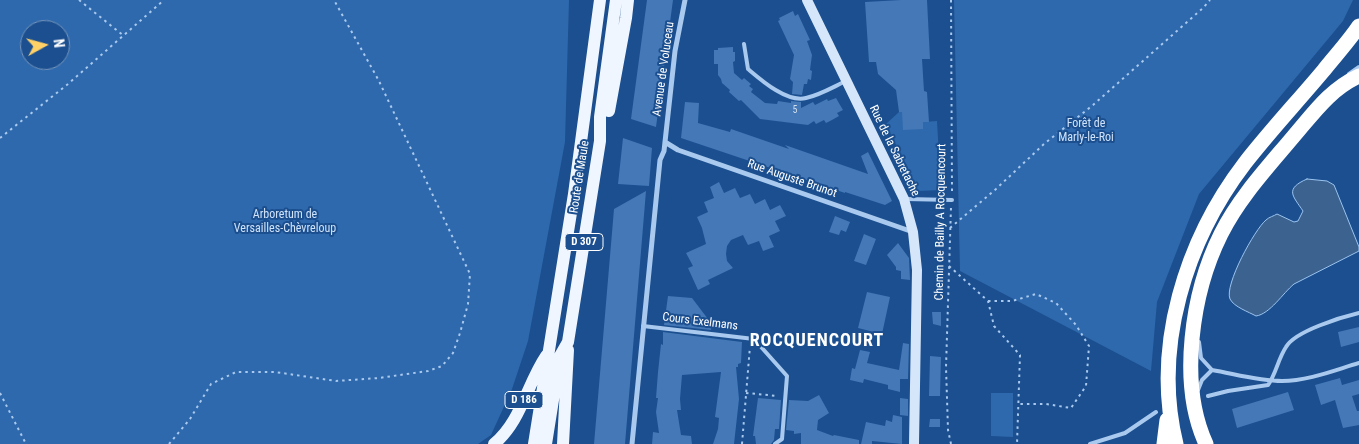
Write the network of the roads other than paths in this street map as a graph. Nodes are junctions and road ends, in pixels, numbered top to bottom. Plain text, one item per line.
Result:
1 (600, 0) edge
2 (616, 0) edge
3 (628, 0) edge
4 (685, 0) edge
5 (807, 0) edge
6 (1359, 26) edge
7 (1359, 38) edge
8 (744, 44) dead end
9 (1341, 49) junction
10 (1359, 67) edge
11 (1359, 76) edge
12 (846, 81) junction
13 (1330, 94) junction
14 (600, 141) junction
15 (665, 142) junction
16 (904, 199) junction
17 (952, 200) road end
18 (913, 232) junction
19 (1359, 313) edge
20 (1194, 325) junction
21 (643, 326) junction
22 (568, 342) junction
23 (548, 352) junction
24 (1359, 363) edge
25 (1212, 370) junction
26 (1271, 380) junction
27 (1208, 396) dead end
28 (1170, 401) junction
29 (1156, 412) dead end
30 (1198, 423) junction
31 (494, 444) edge
32 (534, 444) edge
33 (546, 444) edge
34 (563, 444) edge
35 (632, 444) edge
36 (775, 444) edge
37 (914, 444) edge
38 (1090, 444) edge
39 (1164, 444) edge
40 (1176, 444) edge
41 (1206, 444) edge

1 - 23 main road, Route de Maule / D 307
2 - 14 main road, Route de Maule
3 - 14 main road
4 - 15 street, Avenue de Voluceau
5 - 12 street, Rue de la Sabretache
6 - 9 highway
7 - 9 lane
8 - 12 lane
9 - 28 highway
10 - 13 lane
11 - 13 highway
12 - 16 street, Rue de la Sabretache
13 - 20 highway
14 - 22 main road, Route de Maule / D 307
15 - 18 street, Rue Auguste Brunot
15 - 21 street, Cours Exelmans
16 - 17 lane
16 - 18 street, Rue de la Sabretache
18 - 37 street, Rue de la Sabretache
19 - 26 lane
20 - 25 lane
20 - 30 highway
21 - 35 street, Cours Exelmans
21 - 36 lane, Cours Exelmans
22 - 33 main road, Route de Maule / D 307
22 - 34 main road, D 307
23 - 31 main road, D 186
23 - 32 main road, Route de Maule / D 307
24 - 26 lane
25 - 26 lane
25 - 30 lane
26 - 27 lane
28 - 39 highway
28 - 40 highway
29 - 38 lane
30 - 41 highway

